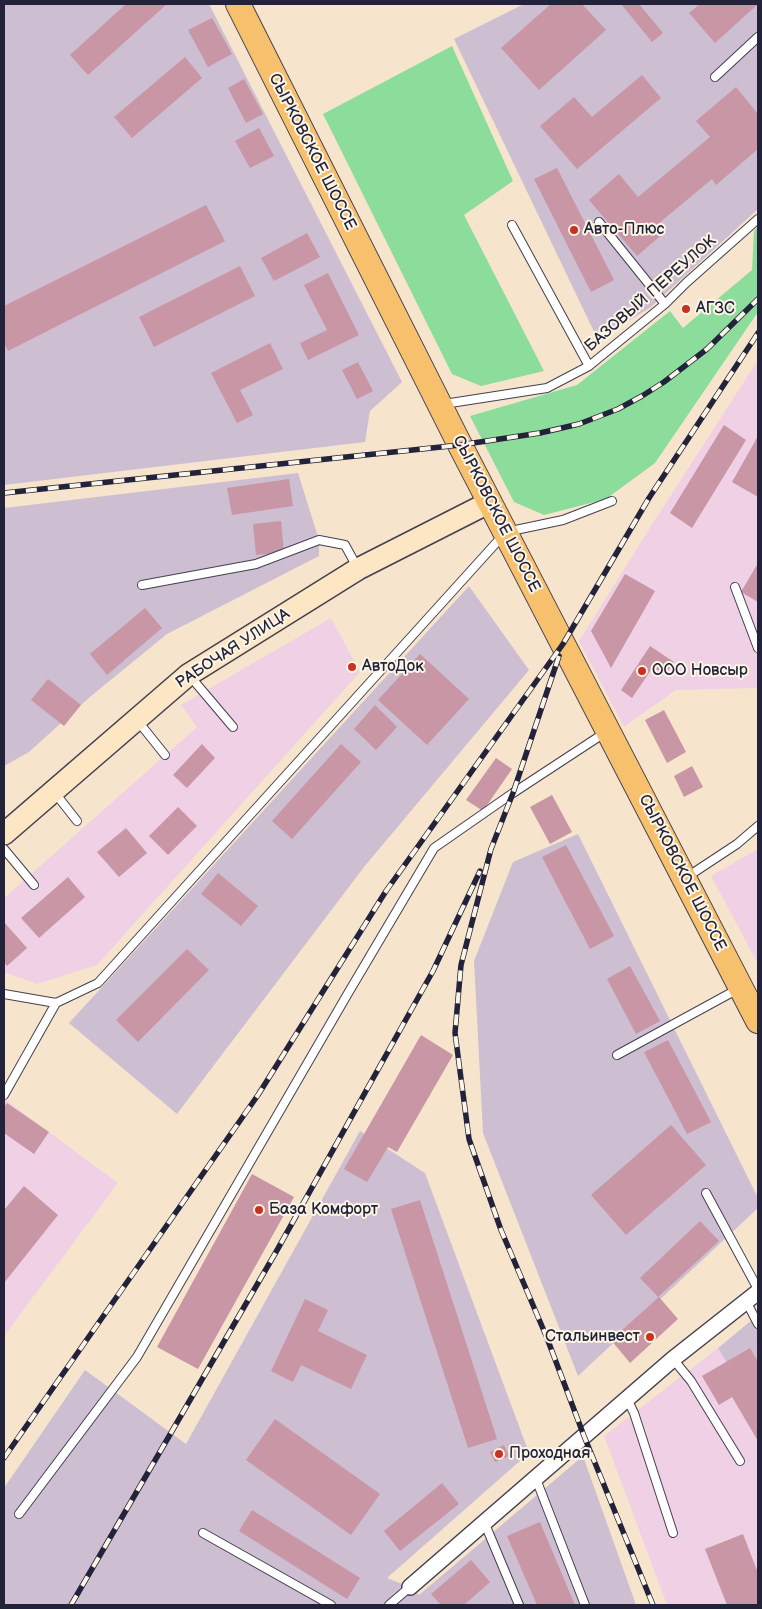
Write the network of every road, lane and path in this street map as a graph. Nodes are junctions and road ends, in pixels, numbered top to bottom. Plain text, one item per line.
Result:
1 (238, 4) edge
2 (758, 37) edge
3 (715, 77) dead end
4 (758, 219) edge
5 (600, 222) dead end
6 (512, 224) dead end
7 (665, 304) junction
8 (589, 366) junction
9 (440, 404) junction
10 (612, 500) dead end
11 (490, 502) junction
12 (506, 532) junction
13 (358, 569) junction
14 (142, 585) dead end
15 (735, 587) dead end
16 (758, 648) edge
17 (188, 675) junction
18 (137, 720) junction
19 (233, 727) dead end
20 (608, 730) junction
21 (165, 756) dead end
22 (54, 792) junction
23 (77, 821) dead end
24 (758, 826) edge
25 (4, 834) edge
26 (4, 850) edge
27 (684, 879) junction
28 (34, 885) dead end
29 (741, 988) junction
30 (4, 994) edge
31 (56, 1003) junction
32 (758, 1021) edge
33 (617, 1055) dead end
34 (4, 1095) edge
35 (706, 1193) dead end
36 (758, 1291) edge
37 (746, 1301) junction
38 (758, 1324) edge
39 (673, 1360) junction
40 (627, 1399) junction
41 (740, 1461) dead end
42 (536, 1479) junction
43 (19, 1514) dead end
44 (485, 1524) junction
45 (203, 1533) dead end
46 (673, 1533) dead end
47 (410, 1587) joint
48 (331, 1605) edge
49 (389, 1605) edge
50 (519, 1605) edge
51 (585, 1605) edge

1 - 9 main road, СЫРКОВСКОЕ ШОССЕ
2 - 3 lane
4 - 7 lane, БАЗОВЫЙ ПЕРЕУЛОК
5 - 7 lane
6 - 8 lane
7 - 8 lane, БАЗОВЫЙ ПЕРЕУЛОК
8 - 9 lane, БАЗОВЫЙ ПЕРЕУЛОК
9 - 11 main road, СЫРКОВСКОЕ ШОССЕ
10 - 12 lane
11 - 12 main road, СЫРКОВСКОЕ ШОССЕ
11 - 13 main road, РАБОЧАЯ УЛИЦА
12 - 20 main road, СЫРКОВСКОЕ ШОССЕ
12 - 31 lane
13 - 14 lane
13 - 17 main road, РАБОЧАЯ УЛИЦА
15 - 16 lane
17 - 18 main road, РАБОЧАЯ УЛИЦА
17 - 19 lane
18 - 21 lane
18 - 22 main road, РАБОЧАЯ УЛИЦА
20 - 27 main road, СЫРКОВСКОЕ ШОССЕ
20 - 43 lane
22 - 23 lane
22 - 25 main road, РАБОЧАЯ УЛИЦА
24 - 27 lane
26 - 28 lane
27 - 29 main road, СЫРКОВСКОЕ ШОССЕ
29 - 32 main road, СЫРКОВСКОЕ ШОССЕ
29 - 33 lane
30 - 31 lane
31 - 34 lane
35 - 36 lane
36 - 37 street
37 - 38 lane
37 - 39 street
39 - 40 street
39 - 41 lane
40 - 42 street
40 - 46 lane
42 - 44 street
42 - 51 lane
44 - 47 street
44 - 50 lane
45 - 48 lane
47 - 49 lane

